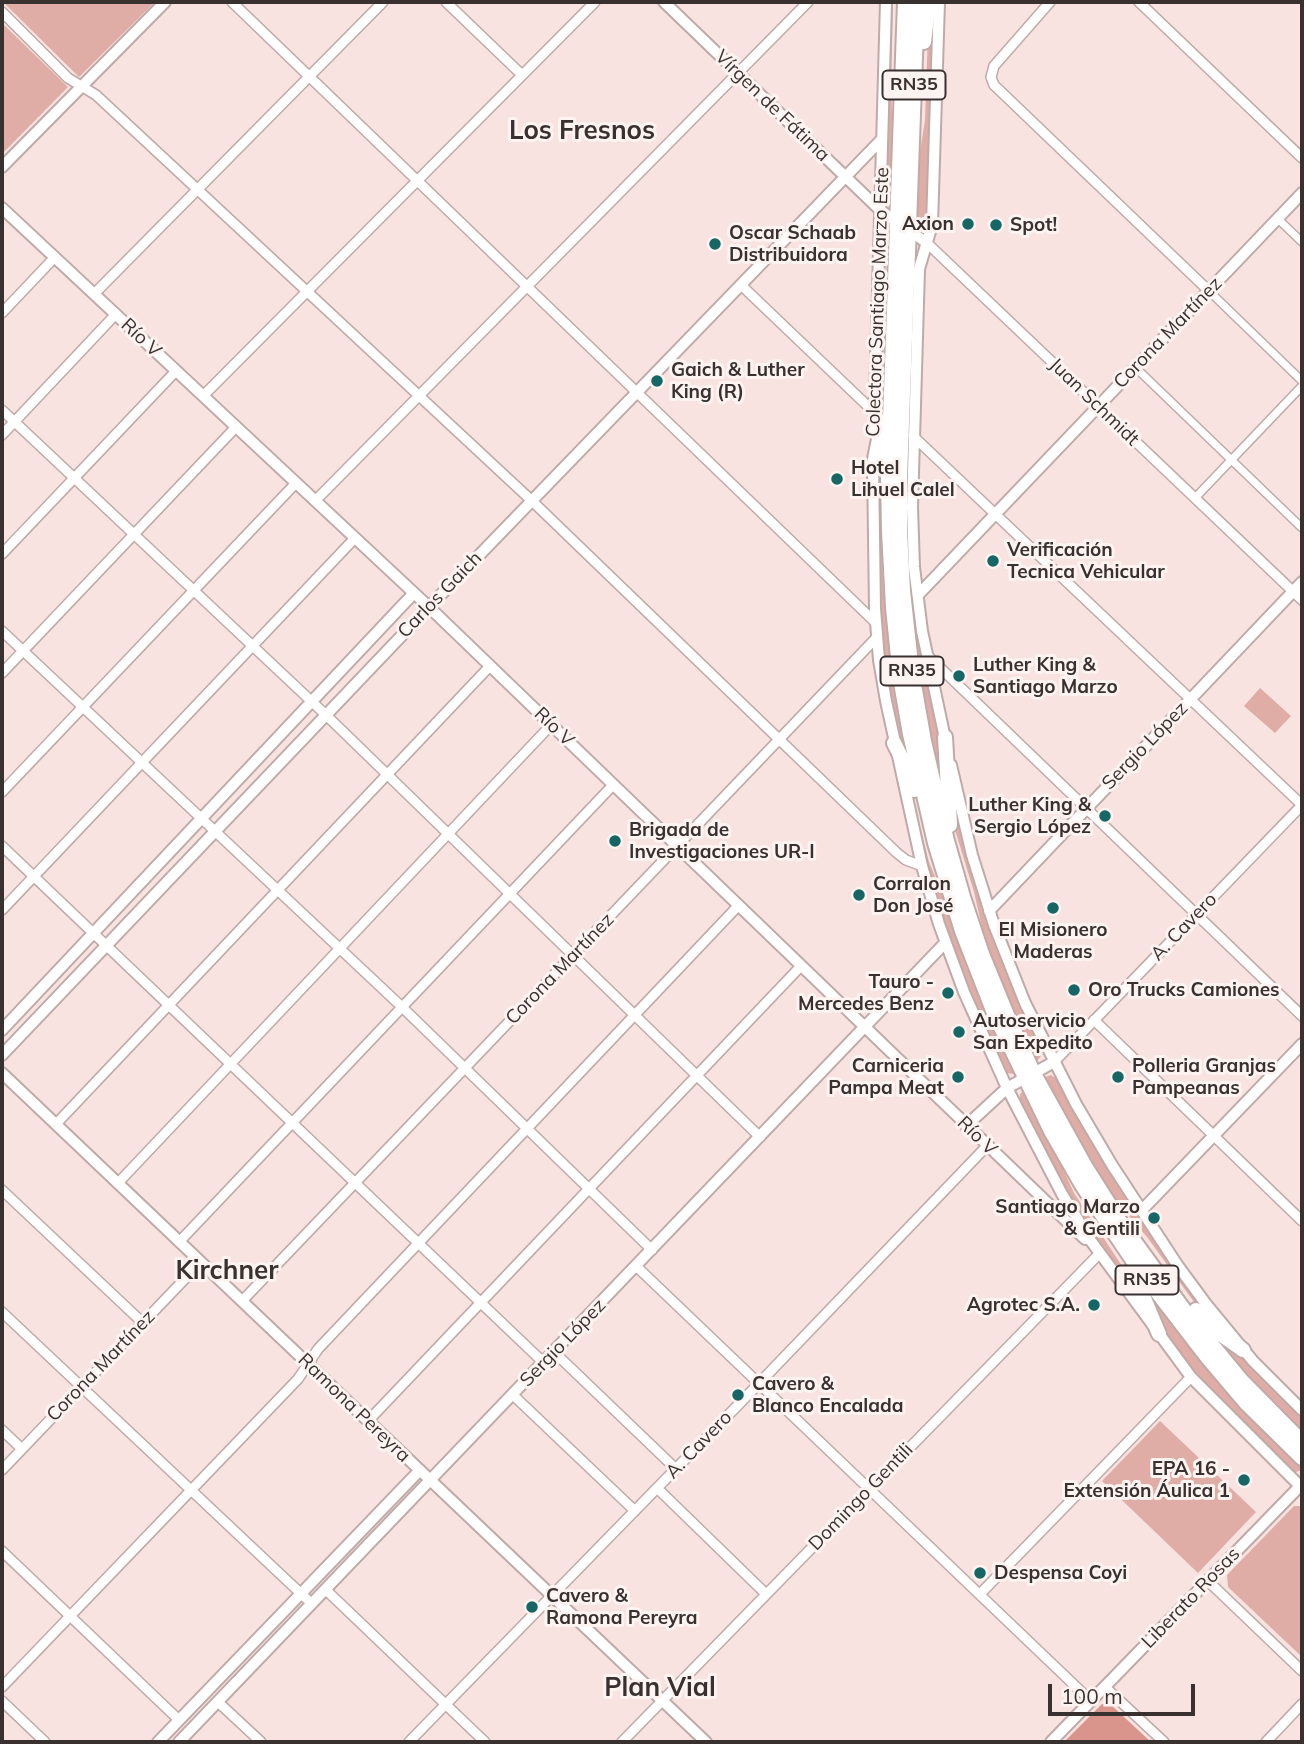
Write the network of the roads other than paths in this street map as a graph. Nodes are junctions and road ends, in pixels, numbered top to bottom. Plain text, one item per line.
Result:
1 (166, 2) edge
2 (232, 2) edge
3 (383, 2) edge
4 (446, 2) edge
5 (595, 2) edge
6 (664, 2) edge
7 (808, 2) edge
8 (886, 2) edge
9 (896, 2) edge
10 (905, 2) edge
11 (917, 2) edge
12 (931, 2) edge
13 (939, 2) edge
14 (1050, 2) edge
15 (1139, 2) edge
16 (2, 12) edge
17 (739, 74) junction
18 (522, 75) junction
19 (309, 77) junction
20 (82, 86) junction
21 (882, 139) junction
22 (900, 146) junction
23 (1302, 158) edge
24 (2, 167) edge
25 (911, 169) junction
26 (846, 177) junction
27 (417, 181) junction
28 (198, 190) junction
29 (1302, 193) edge
30 (2, 208) edge
31 (880, 210) junction
32 (1278, 219) junction
33 (903, 227) junction
34 (1302, 242) edge
35 (927, 243) junction
36 (55, 257) junction
37 (895, 277) junction
38 (741, 285) junction
39 (527, 287) junction
40 (307, 291) junction
41 (1209, 291) junction
42 (94, 294) junction
43 (2, 313) edge
44 (116, 314) junction
45 (1135, 367) junction
46 (176, 370) junction
47 (1302, 381) edge
48 (1302, 386) edge
49 (637, 392) junction
50 (203, 396) junction
51 (419, 396) junction
52 (1098, 406) junction
53 (2, 410) edge
54 (875, 413) junction
55 (14, 421) junction
56 (236, 427) junction
57 (2, 435) edge
58 (913, 436) junction
59 (1232, 460) junction
60 (873, 468) junction
61 (74, 478) junction
62 (296, 483) junction
63 (1195, 498) junction
64 (315, 500) junction
65 (531, 500) junction
66 (995, 514) junction
67 (1302, 528) edge
68 (134, 535) junction
69 (355, 538) junction
70 (2, 554) edge
71 (1302, 582) edge
72 (193, 591) junction
73 (1293, 592) junction
74 (414, 593) junction
75 (918, 595) junction
76 (1302, 600) edge
77 (429, 607) junction
78 (876, 623) junction
79 (2, 631) edge
80 (877, 637) junction
81 (252, 646) junction
82 (23, 651) junction
83 (928, 656) junction
84 (490, 666) junction
85 (2, 673) edge
86 (1191, 699) junction
87 (311, 702) junction
88 (83, 707) junction
89 (326, 715) junction
90 (551, 725) junction
91 (945, 737) junction
92 (779, 740) junction
93 (894, 743) junction
94 (142, 763) junction
95 (387, 774) junction
96 (613, 785) junction
97 (2, 792) edge
98 (1302, 805) edge
99 (1086, 808) junction
100 (201, 818) junction
101 (215, 831) junction
102 (448, 834) junction
103 (2, 846) edge
104 (677, 846) junction
105 (922, 866) junction
106 (34, 876) junction
107 (947, 885) junction
108 (277, 890) junction
109 (510, 893) junction
110 (738, 906) junction
111 (2, 910) edge
112 (989, 911) junction
113 (1196, 915) junction
114 (93, 933) junction
115 (978, 942) junction
116 (945, 943) junction
117 (106, 946) junction
118 (340, 949) junction
119 (573, 955) junction
120 (801, 966) junction
121 (169, 1005) junction
122 (402, 1007) junction
123 (635, 1015) junction
124 (1302, 1016) edge
125 (1094, 1020) junction
126 (864, 1028) junction
127 (2, 1030) edge
128 (1302, 1044) edge
129 (2, 1055) edge
130 (1054, 1062) junction
131 (230, 1064) junction
132 (465, 1068) junction
133 (2, 1073) edge
134 (697, 1076) junction
135 (1030, 1076) junction
136 (1007, 1088) junction
137 (292, 1123) junction
138 (56, 1124) junction
139 (966, 1126) junction
140 (527, 1129) junction
141 (1051, 1130) junction
142 (1214, 1136) junction
143 (760, 1137) junction
144 (987, 1146) junction
145 (118, 1183) junction
146 (355, 1183) junction
147 (589, 1189) junction
148 (2, 1190) edge
149 (1109, 1206) junction
150 (1142, 1210) junction
151 (1302, 1222) edge
152 (179, 1242) junction
153 (419, 1243) junction
154 (652, 1250) junction
155 (1100, 1253) junction
156 (201, 1262) junction
157 (636, 1266) junction
158 (242, 1301) junction
159 (481, 1303) junction
160 (2, 1312) edge
161 (143, 1323) junction
162 (1159, 1334) junction
163 (1243, 1350) junction
164 (554, 1352) junction
165 (544, 1363) junction
166 (308, 1364) junction
167 (1191, 1377) junction
168 (759, 1384) junction
169 (81, 1387) junction
170 (513, 1395) junction
171 (1302, 1410) edge
172 (368, 1421) junction
173 (2, 1430) edge
174 (1302, 1443) edge
175 (22, 1449) junction
176 (1302, 1458) edge
177 (676, 1469) junction
178 (2, 1470) edge
179 (420, 1470) junction
180 (431, 1481) junction
181 (1302, 1486) edge
182 (657, 1488) junction
183 (869, 1489) junction
184 (191, 1490) junction
185 (635, 1511) junction
186 (2, 1551) edge
187 (1208, 1581) junction
188 (326, 1590) junction
189 (301, 1594) junction
190 (766, 1594) junction
191 (979, 1594) junction
192 (552, 1596) junction
193 (312, 1604) junction
194 (70, 1616) junction
195 (1302, 1671) edge
196 (1105, 1686) junction
197 (2, 1687) edge
198 (662, 1700) junction
199 (2, 1701) edge
200 (1091, 1701) junction
201 (218, 1702) junction
202 (1302, 1704) edge
203 (446, 1705) junction
204 (179, 1720) junction
205 (45, 1742) edge
206 (158, 1742) edge
207 (179, 1742) edge
208 (261, 1742) edge
209 (409, 1742) edge
210 (485, 1742) edge
211 (622, 1742) edge
212 (706, 1742) edge
213 (1051, 1742) edge
214 (1164, 1742) edge
215 (1268, 1742) edge

1 - 20 street
2 - 19 street
3 - 19 street
4 - 18 street
5 - 18 street
6 - 17 street, Vírgen de Fátima
7 - 17 street
8 - 21 street, Colectora Santiago Marzo Este
9 - 22 highway
10 - 22 highway, RN35
11 - 25 highway, RN35
12 - 25 highway
13 - 35 street, Colectora Santiago Marzo Este
14 - 41 street
15 - 23 street
16 - 20 street
17 - 26 street, Vírgen de Fátima
17 - 39 street
18 - 27 street
19 - 27 street
19 - 28 street
20 - 24 street
20 - 28 street
21 - 26 street, Carlos Gaich
21 - 31 street, Colectora Santiago Marzo Este
22 - 33 highway, RN35
25 - 33 highway, RN35
26 - 31 street, Vírgen de Fátima
26 - 38 street, Carlos Gaich
27 - 39 street
27 - 40 street
28 - 40 street
28 - 42 street
29 - 32 street, Corona Martínez
30 - 36 street, Río V
31 - 33 street, Juan Schmidt
31 - 54 street, Colectora Santiago Marzo Este
32 - 34 street
32 - 41 street, Corona Martínez
33 - 35 street, Juan Schmidt
33 - 37 highway, RN35
33 - 115 highway, RN35
35 - 52 street, Juan Schmidt
35 - 58 street, Colectora Santiago Marzo Este
36 - 42 street, Río V
36 - 43 street
37 - 60 highway
37 - 107 highway, RN35
38 - 49 street, Carlos Gaich
38 - 54 street
39 - 49 street
39 - 51 street
40 - 50 street
40 - 51 street
41 - 45 street, Corona Martínez
41 - 47 street
42 - 44 street, Río V
44 - 46 street, Río V
44 - 55 street
45 - 52 street, Corona Martínez
45 - 59 street
46 - 50 street, Río V
46 - 61 street
48 - 59 street
49 - 65 street, Carlos Gaich
49 - 78 street
50 - 56 street, Río V
51 - 64 street
51 - 65 street
52 - 63 street, Juan Schmidt
52 - 66 street, Corona Martínez
53 - 55 street
54 - 60 street, Colectora Santiago Marzo Este
55 - 57 street
55 - 61 street
56 - 62 street, Río V
56 - 68 street
58 - 66 street
58 - 75 street, Colectora Santiago Marzo Este
59 - 63 street
59 - 67 street
60 - 78 street, Colectora Santiago Marzo Este
61 - 68 street
61 - 70 street
62 - 64 street, Río V
62 - 72 street
63 - 73 street, Juan Schmidt
64 - 69 street, Río V
65 - 77 street, Carlos Gaich
65 - 92 street
66 - 75 street, Corona Martínez
66 - 86 street
68 - 72 street
68 - 82 street
69 - 74 street, Río V
69 - 81 street
71 - 73 street, Sergio López
72 - 81 street
72 - 88 street
73 - 76 street, Juan Schmidt
73 - 86 street, Sergio López
74 - 77 street, Río V
74 - 87 street, Carlos Gaich
75 - 83 street, Colectora Santiago Marzo Este
77 - 84 street, Río V
77 - 89 street, Carlos Gaich
78 - 80 street, Colectora Santiago Marzo Este
79 - 82 street
80 - 92 street, Corona Martínez
80 - 93 street, Colectora Santiago Marzo Este
81 - 87 street
81 - 94 street
82 - 85 street
82 - 88 street
83 - 91 street, Colectora Santiago Marzo Este
83 - 99 street
84 - 90 street, Río V
84 - 95 street
86 - 98 street
86 - 99 street, Sergio López
87 - 89 street
87 - 100 street, Carlos Gaich
88 - 94 street
88 - 97 street
89 - 95 street
89 - 101 street, Carlos Gaich
90 - 96 street, Río V
90 - 102 street
91 - 112 street, Colectora Santiago Marzo Este
91 - 115 highway
92 - 104 street, Corona Martínez
92 - 105 street
93 - 105 street, Colectora Santiago Marzo Este
93 - 107 highway
94 - 100 street
94 - 106 street
95 - 102 street
95 - 108 street
96 - 104 street, Río V
96 - 109 street
98 - 113 street, A. Cavero
99 - 112 street, Sergio López
99 - 113 street
100 - 101 street
100 - 114 street, Carlos Gaich
101 - 108 street
101 - 117 street, Carlos Gaich
102 - 109 street
102 - 118 street
103 - 106 street
104 - 110 street, Río V
104 - 119 street, Corona Martínez
105 - 116 street, Colectora Santiago Marzo Este
106 - 111 street
106 - 114 street
107 - 135 highway, RN35
108 - 118 street
108 - 121 street
109 - 119 street
109 - 122 street
110 - 120 street, Río V
110 - 123 street
112 - 130 street, Colectora Santiago Marzo Este
113 - 124 street
113 - 125 street, A. Cavero
114 - 117 street
114 - 127 street, Carlos Gaich
115 - 135 highway, RN35
116 - 126 street, Sergio López
116 - 136 street, Colectora Santiago Marzo Este
117 - 121 street
117 - 129 street, Carlos Gaich
118 - 122 street
118 - 131 street
119 - 123 street
119 - 132 street, Corona Martínez
120 - 126 street, Río V
120 - 134 street
121 - 131 street
121 - 138 street
122 - 132 street
122 - 137 street
123 - 134 street
123 - 140 street
125 - 130 street, A. Cavero
125 - 142 street
126 - 139 street, Río V
126 - 143 street, Sergio López
128 - 142 street
130 - 135 street, A. Cavero
130 - 150 street, Colectora Santiago Marzo Este
131 - 137 street
131 - 145 street
132 - 140 street
132 - 146 street, Corona Martínez
133 - 138 street, Ramona Pereyra
134 - 143 street
134 - 147 street
135 - 136 street, A. Cavero
135 - 141 highway, RN35
135 - 149 highway, RN35
136 - 139 street, A. Cavero
136 - 155 street, Colectora Santiago Marzo Este
137 - 146 street
137 - 152 street
138 - 145 street, Ramona Pereyra
139 - 144 street, Río V
140 - 147 street
140 - 153 street
141 - 162 highway
141 - 176 highway, RN35
142 - 150 street
142 - 151 street
143 - 154 street, Sergio López
144 - 155 street, Río V
144 - 168 street, A. Cavero
145 - 152 street, Ramona Pereyra
146 - 153 street
146 - 158 street, Corona Martínez
147 - 154 street
147 - 159 street
148 - 161 street
149 - 163 highway
149 - 174 highway, RN35
150 - 163 street, Colectora Santiago Marzo Este
152 - 156 street, Ramona Pereyra
153 - 159 street
153 - 166 street
154 - 157 street, Sergio López
155 - 162 street, Colectora Santiago Marzo Este
155 - 183 street, Domingo Gentili
156 - 158 street, Ramona Pereyra
156 - 161 street, Corona Martínez
157 - 164 street, Sergio López
157 - 168 street
158 - 166 street, Ramona Pereyra
159 - 165 street
159 - 172 street
160 - 169 street
161 - 169 street, Corona Martínez
162 - 167 street, Colectora Santiago Marzo Este
163 - 171 street, Colectora Santiago Marzo Este
164 - 165 street, Sergio López
164 - 177 street
165 - 170 street, Sergio López
166 - 172 street, Ramona Pereyra
166 - 184 street
167 - 181 street, Colectora Santiago Marzo Este
167 - 191 street
168 - 177 street, A. Cavero
168 - 183 street
169 - 175 street, Corona Martínez
169 - 184 street
170 - 180 street, Sergio López
170 - 185 street
172 - 179 street, Ramona Pereyra
173 - 175 street
175 - 178 street, Corona Martínez
177 - 182 street, A. Cavero
179 - 180 street, Ramona Pereyra
179 - 189 street
180 - 188 street, Sergio López
180 - 192 street, Ramona Pereyra
181 - 187 street, Liberato Rosas
182 - 185 street, A. Cavero
182 - 190 street
183 - 190 street, Domingo Gentili
183 - 191 street
184 - 189 street
184 - 194 street
185 - 192 street, A. Cavero
186 - 194 street
187 - 195 street
187 - 196 street, Liberato Rosas
188 - 193 street, Sergio López
188 - 203 street
189 - 193 street
189 - 204 street
190 - 198 street, Domingo Gentili
191 - 200 street
192 - 198 street, Ramona Pereyra
192 - 203 street, A. Cavero
193 - 201 street, Sergio López
194 - 197 street
194 - 204 street
196 - 200 street, Liberato Rosas
196 - 214 street
198 - 211 street, Domingo Gentili
198 - 212 street, Ramona Pereyra
199 - 205 street
200 - 213 street, Liberato Rosas
201 - 207 street, Sergio López
201 - 208 street
202 - 215 street
203 - 209 street, A. Cavero
203 - 210 street
204 - 206 street

